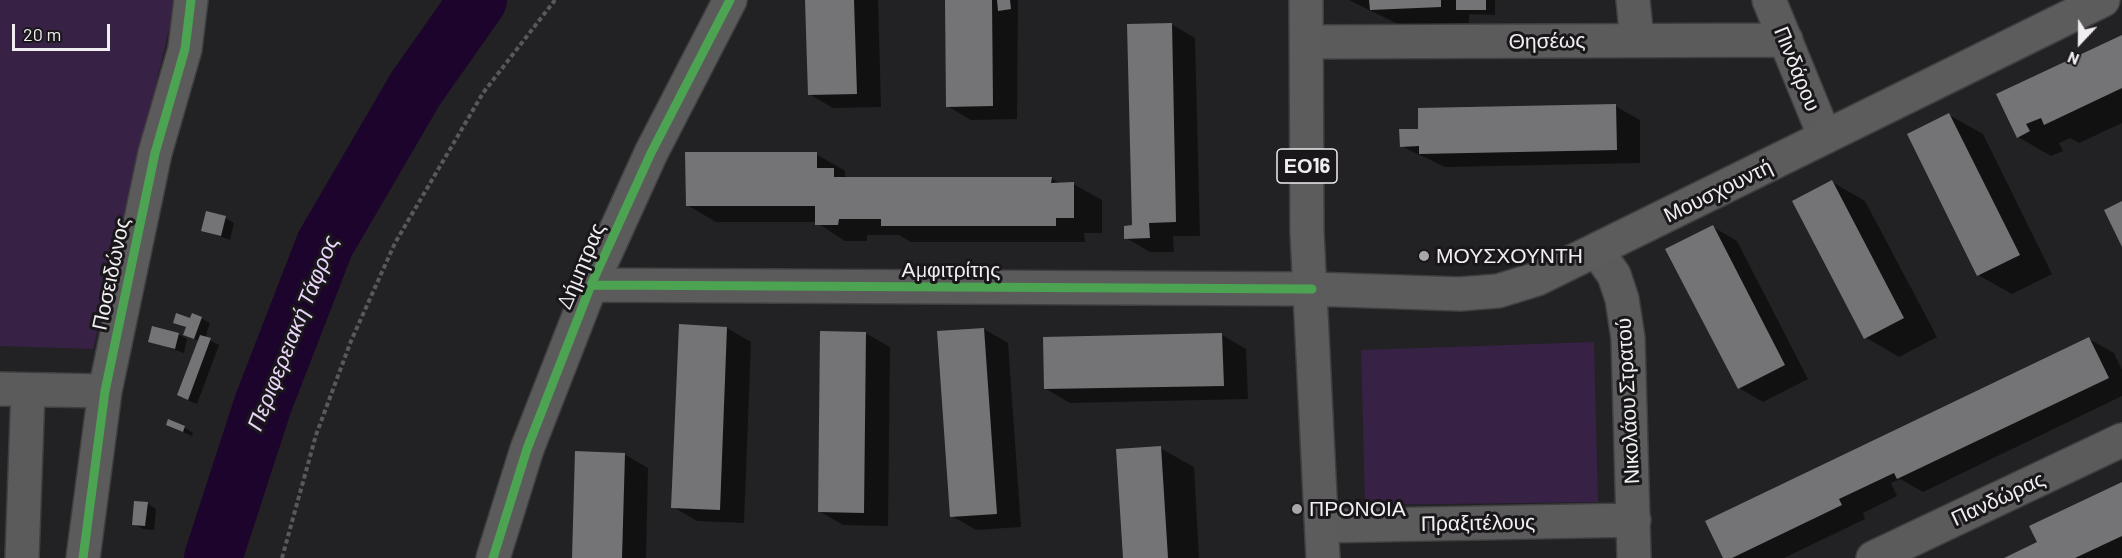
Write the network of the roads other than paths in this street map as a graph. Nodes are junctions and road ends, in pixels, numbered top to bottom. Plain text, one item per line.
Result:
1 (191, 0) edge
2 (730, 0) edge
3 (1306, 0) edge
4 (1633, 0) edge
5 (1769, 0) edge
6 (2103, 0) edge
7 (1637, 40) junction
8 (1786, 40) junction
9 (1308, 42) junction
10 (1825, 137) junction
11 (1597, 250) junction
12 (591, 285) junction
13 (1312, 289) junction
14 (14, 389) edge
15 (105, 391) junction
16 (2122, 440) edge
17 (1634, 520) junction
18 (1323, 542) edge
19 (22, 558) edge
20 (83, 558) edge
21 (493, 558) edge
22 (1634, 558) edge
23 (1873, 558) edge

1 - 15 street, Ποσειδώνος
2 - 12 street, Δήμητρας
3 - 9 main road, ΕΟ16
4 - 7 street
5 - 8 street, Πινδάρου
6 - 10 main road, Μουσχουντή
7 - 8 street, Θησέως
7 - 9 street, Θησέως
8 - 10 street, Πινδάρου
9 - 13 main road, ΕΟ16
10 - 11 main road, Μουσχουντή
11 - 13 main road, Μουσχουντή
11 - 17 street, Νικολάου Στρατού
12 - 13 street, Αμφιτρίτης
12 - 21 street, Δήμητρας
13 - 18 main road, ΕΟ16
14 - 15 street
14 - 19 street
15 - 20 street, Ποσειδώνος
16 - 23 street, Πανδώρας
17 - 18 street, Πραξιτέλους
17 - 22 street, Νικολάου Στρατού

